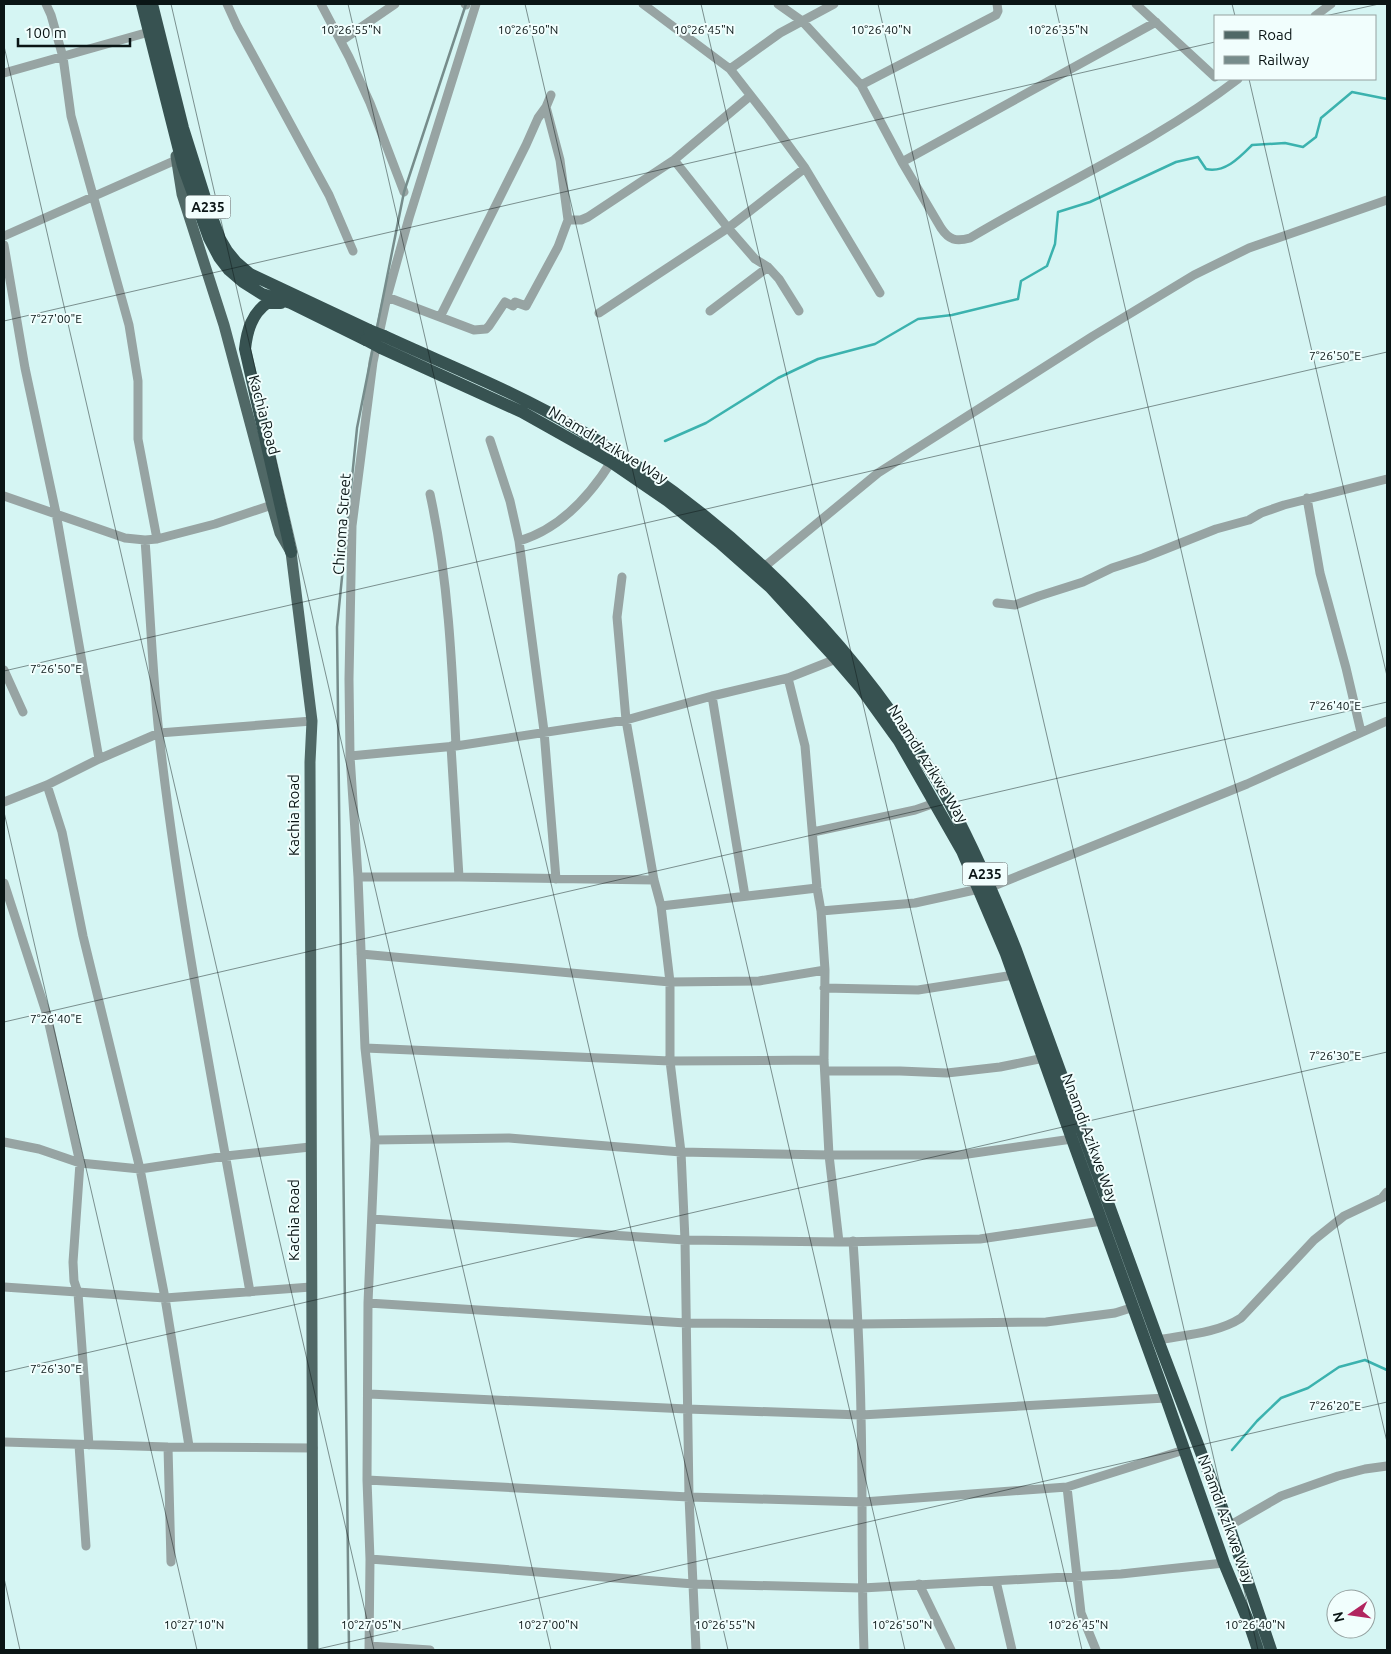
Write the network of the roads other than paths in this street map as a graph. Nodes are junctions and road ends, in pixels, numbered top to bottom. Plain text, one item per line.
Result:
1 (46, 4) edge
2 (142, 4) edge
3 (152, 4) edge
4 (227, 4) edge
5 (321, 4) edge
6 (395, 4) edge
7 (476, 4) edge
8 (643, 4) edge
9 (778, 4) edge
10 (834, 4) edge
11 (997, 4) edge
12 (1136, 4) edge
13 (1331, 4) edge
14 (1316, 15) edge
15 (802, 22) junction
16 (1156, 22) junction
17 (149, 32) junction
18 (341, 41) junction
19 (63, 57) junction
20 (730, 70) junction
21 (4, 73) edge
22 (1214, 76) edge
23 (1218, 80) edge
24 (1237, 80) edge
25 (861, 84) junction
26 (1226, 88) junction
27 (551, 95) dead end
28 (750, 96) junction
29 (546, 107) junction
30 (178, 144) junction
31 (176, 160) junction
32 (674, 160) junction
33 (902, 162) junction
34 (805, 168) junction
35 (404, 192) dead end
36 (93, 198) junction
37 (1387, 200) edge
38 (568, 220) junction
39 (728, 228) junction
40 (4, 236) edge
41 (4, 245) edge
42 (353, 251) dead end
43 (768, 267) junction
44 (880, 293) dead end
45 (387, 297) junction
46 (290, 303) junction
47 (710, 311) dead end
48 (799, 311) dead end
49 (598, 313) dead end
50 (440, 317) junction
51 (367, 335) junction
52 (383, 342) junction
53 (490, 440) dead end
54 (612, 462) junction
55 (1387, 478) edge
56 (430, 494) dead end
57 (4, 496) edge
58 (1307, 498) junction
59 (272, 505) junction
60 (56, 513) junction
61 (156, 539) junction
62 (145, 540) junction
63 (519, 541) junction
64 (291, 552) junction
65 (764, 567) junction
66 (622, 577) dead end
67 (997, 603) dead end
68 (836, 659) junction
69 (4, 670) edge
70 (788, 678) junction
71 (712, 696) junction
72 (23, 712) dead end
73 (626, 720) junction
74 (312, 721) junction
75 (1387, 721) edge
76 (544, 731) junction
77 (1361, 732) junction
78 (159, 734) junction
79 (454, 746) junction
80 (350, 756) junction
81 (99, 759) junction
82 (47, 785) junction
83 (4, 802) edge
84 (935, 803) junction
85 (813, 832) junction
86 (358, 877) junction
87 (460, 877) junction
88 (556, 879) junction
89 (654, 880) junction
90 (4, 883) edge
91 (817, 888) junction
92 (985, 888) junction
93 (744, 896) junction
94 (661, 906) junction
95 (821, 911) junction
96 (361, 954) junction
97 (825, 970) junction
98 (1014, 975) junction
99 (670, 982) junction
100 (824, 988) junction
101 (365, 1048) junction
102 (1044, 1058) junction
103 (824, 1060) junction
104 (670, 1061) junction
105 (825, 1071) junction
106 (375, 1140) junction
107 (1072, 1140) junction
108 (4, 1142) edge
109 (310, 1147) junction
110 (681, 1152) junction
111 (828, 1155) junction
112 (226, 1156) junction
113 (80, 1164) junction
114 (140, 1169) junction
115 (1386, 1196) edge
116 (372, 1219) junction
117 (1102, 1221) junction
118 (685, 1240) junction
119 (853, 1241) junction
120 (838, 1242) junction
121 (4, 1287) edge
122 (311, 1288) junction
123 (250, 1292) junction
124 (78, 1293) junction
125 (164, 1298) junction
126 (368, 1303) junction
127 (1134, 1307) junction
128 (686, 1323) junction
129 (859, 1324) junction
130 (1158, 1340) junction
131 (369, 1394) junction
132 (1166, 1398) junction
133 (687, 1409) junction
134 (861, 1415) junction
135 (4, 1442) edge
136 (84, 1445) junction
137 (190, 1446) junction
138 (168, 1448) junction
139 (313, 1448) junction
140 (1184, 1450) junction
141 (1387, 1466) edge
142 (367, 1480) junction
143 (1066, 1487) junction
144 (689, 1497) junction
145 (863, 1502) junction
146 (1229, 1526) junction
147 (86, 1546) dead end
148 (370, 1559) junction
149 (171, 1562) dead end
150 (1224, 1563) junction
151 (1076, 1578) junction
152 (996, 1581) junction
153 (694, 1584) junction
154 (919, 1584) junction
155 (862, 1588) junction
156 (369, 1648) edge
157 (313, 1650) edge
158 (430, 1650) edge
159 (696, 1650) edge
160 (864, 1650) edge
161 (951, 1650) edge
162 (1012, 1650) edge
163 (1096, 1650) edge
164 (1258, 1650) edge
165 (1271, 1650) edge

1 - 19 street
2 - 17 highway, Kachia Road / A235
3 - 51 highway, A235
4 - 42 street
5 - 18 street
6 - 18 street
7 - 45 street, Chiroma Street
8 - 20 street
9 - 15 street
10 - 15 street
11 - 25 street
12 - 16 street
13 - 14 street
15 - 20 street
15 - 25 street
16 - 22 street
16 - 33 street
17 - 19 street
17 - 30 highway, Kachia Road / A235
18 - 35 street
19 - 21 street
19 - 36 street
20 - 28 street
23 - 26 street
24 - 26 street
25 - 33 street
26 - 33 street
27 - 29 street
28 - 32 street
28 - 34 street
29 - 38 street
29 - 50 street
30 - 31 main road, Kachia Road
30 - 46 highway, Nnamdi Azikwe Way / A235
31 - 36 street
31 - 59 main road, Kachia Road
32 - 38 street
32 - 39 street
34 - 39 street
34 - 44 street
36 - 40 street
36 - 61 street
37 - 65 street
38 - 50 street
39 - 43 street
39 - 49 street
41 - 60 street
43 - 47 street
43 - 48 street
45 - 50 street
45 - 80 street, Chiroma Street
46 - 51 highway, Nnamdi Azikwe Way / A235
46 - 64 highway
51 - 52 highway, Nnamdi Azikwe Way / A235, bridge
52 - 54 highway, Nnamdi Azikwe Way / A235
52 - 65 highway, Nnamdi Azikwe Way / A235
53 - 63 street
54 - 63 street
54 - 68 highway, Nnamdi Azikwe Way / A235
55 - 58 street
56 - 79 street
57 - 60 street
58 - 67 street
58 - 77 street
59 - 61 street
59 - 64 main road, Kachia Road
60 - 62 street
60 - 81 street
61 - 62 street
62 - 78 street
63 - 76 street
64 - 74 main road, Kachia Road
65 - 92 highway, Nnamdi Azikwe Way / A235
66 - 73 street
68 - 70 street
68 - 84 highway, Nnamdi Azikwe Way / A235
69 - 72 street
70 - 71 street
70 - 85 street
71 - 73 street
71 - 93 street
73 - 76 street
73 - 89 street
74 - 78 street
74 - 109 main road, Kachia Road
75 - 77 street
76 - 79 street
76 - 88 street
77 - 92 street
78 - 81 street
78 - 112 street
79 - 80 street
79 - 87 street
80 - 86 street, Chiroma Street
81 - 82 street
82 - 83 street
82 - 114 street
84 - 85 street
84 - 92 highway, Nnamdi Azikwe Way / A235
85 - 91 street
86 - 87 street
86 - 96 street, Chiroma Street
87 - 88 street
88 - 89 street
89 - 94 street
90 - 113 street
91 - 93 street
91 - 95 street
92 - 95 street
92 - 98 highway, Nnamdi Azikwe Way / A235
92 - 130 highway, Nnamdi Azikwe Way / A235
93 - 94 street
94 - 99 street
95 - 97 street
96 - 99 street
96 - 101 street, Chiroma Street
97 - 99 street
97 - 100 street
98 - 100 street
98 - 102 highway, Nnamdi Azikwe Way / A235
99 - 104 street
100 - 103 street
101 - 104 street
101 - 106 street, Chiroma Street
102 - 105 street
102 - 107 highway, Nnamdi Azikwe Way / A235
103 - 104 street
103 - 105 street
104 - 110 street
105 - 111 street
106 - 110 street
106 - 116 street, Chiroma Street
107 - 111 street
107 - 117 highway, Nnamdi Azikwe Way / A235
108 - 113 street
109 - 112 street
109 - 122 main road, Kachia Road
110 - 111 street
110 - 118 street
111 - 120 street
112 - 114 street
112 - 123 street
113 - 114 street
113 - 124 street
114 - 125 street
115 - 130 street
116 - 118 street
116 - 126 street, Chiroma Street
117 - 119 street
117 - 127 highway, Nnamdi Azikwe Way / A235
118 - 120 street
118 - 128 street
119 - 120 street
119 - 129 street
121 - 124 street
122 - 123 street
122 - 139 main road, Kachia Road
123 - 125 street
124 - 125 street
124 - 136 street
125 - 137 street
126 - 128 street
126 - 131 street, Chiroma Street
127 - 129 street
127 - 132 highway, Nnamdi Azikwe Way / A235
128 - 129 street
128 - 133 street
129 - 134 street
130 - 146 highway, Nnamdi Azikwe Way / A235
131 - 133 street
131 - 142 street, Chiroma Street
132 - 134 street
132 - 140 highway, Nnamdi Azikwe Way / A235
133 - 134 street
133 - 144 street
134 - 145 street
135 - 136 street
136 - 138 street
136 - 147 street
137 - 138 street
137 - 139 street
138 - 149 street
139 - 157 main road, Kachia Road
140 - 143 street
140 - 150 highway, Nnamdi Azikwe Way / A235
141 - 146 street
142 - 144 street
142 - 148 street, Chiroma Street
143 - 145 street
143 - 151 street
144 - 145 street
144 - 153 street
145 - 155 street
146 - 165 highway, Nnamdi Azikwe Way / A235
148 - 153 street
148 - 156 street, Chiroma Street
150 - 151 street
150 - 164 highway, Nnamdi Azikwe Way / A235
151 - 152 street
151 - 163 street
152 - 154 street
152 - 162 street
153 - 155 street
153 - 159 street
154 - 155 street
154 - 161 street
155 - 160 street
156 - 158 street

